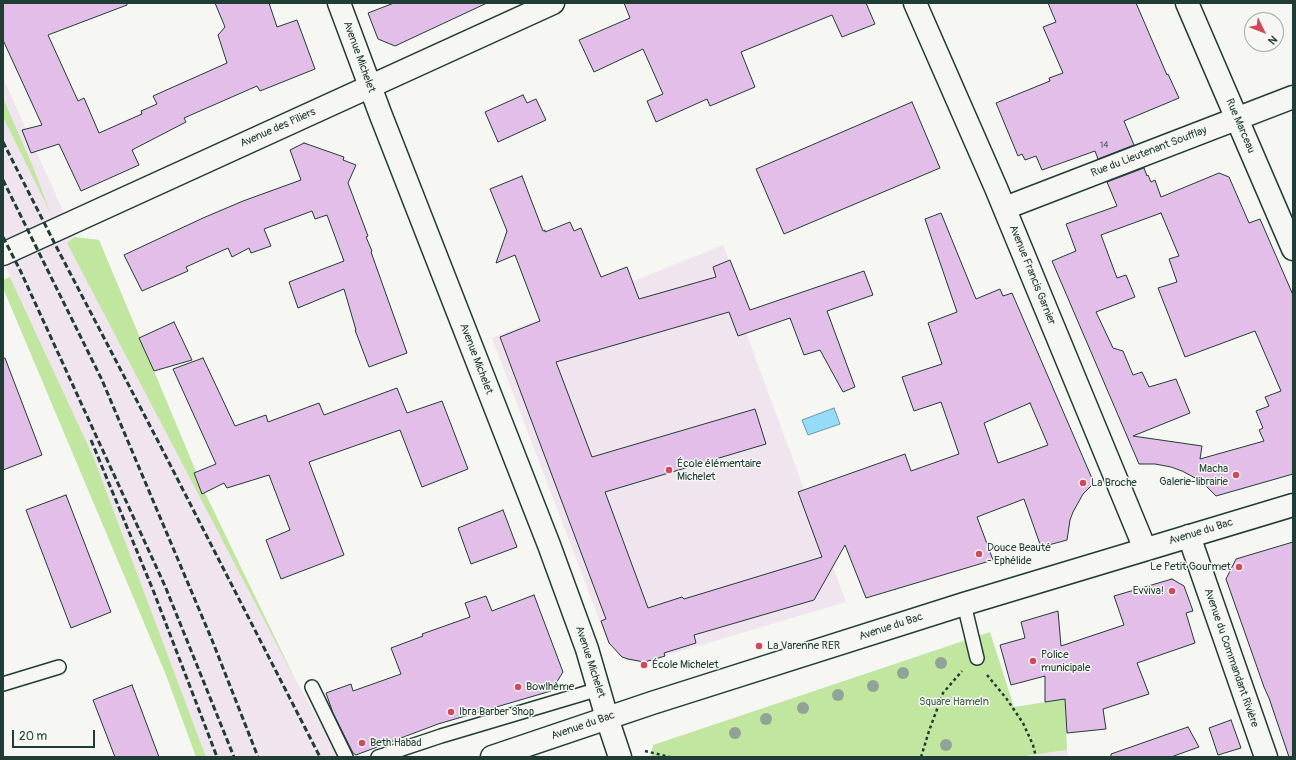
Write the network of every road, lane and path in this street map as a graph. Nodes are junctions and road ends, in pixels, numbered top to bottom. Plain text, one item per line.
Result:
1 (339, 3) edge
2 (553, 3) edge
3 (915, 3) edge
4 (1187, 3) edge
5 (370, 87) junction
6 (1293, 97) edge
7 (1237, 118) junction
8 (1005, 208) junction
9 (1293, 249) edge
10 (3, 254) edge
11 (1293, 505) edge
12 (1189, 536) junction
13 (1145, 549) junction
14 (964, 604) junction
15 (977, 658) junction
16 (59, 667) dead end
17 (3, 684) edge
18 (312, 687) dead end
19 (599, 689) junction
20 (607, 718) junction
21 (645, 751) dead end
22 (346, 757) edge
23 (378, 757) edge
24 (492, 757) edge
25 (620, 757) edge
26 (670, 757) edge
27 (921, 757) edge
28 (1036, 757) edge
29 (1266, 757) edge

1 - 5 street, Avenue Michelet
2 - 5 street, Avenue des Piliers
3 - 8 street, Avenue Francis Garnier
4 - 7 street, Rue Marceau
5 - 10 street, Avenue des Piliers
5 - 19 street, Avenue Michelet
6 - 7 street, Rue du Lieutenant Soufflay
7 - 8 street, Rue du Lieutenant Soufflay
7 - 9 street, Rue Marceau
8 - 13 street, Avenue Francis Garnier
11 - 12 street, Avenue du Bac
12 - 13 street, Avenue du Bac
12 - 29 street, Avenue du Commandant Rivière
13 - 14 street, Avenue du Bac
14 - 15 lane
14 - 20 street, Avenue du Bac
15 - 27 path
15 - 28 path
16 - 17 lane
18 - 22 lane
19 - 20 street, Avenue Michelet
19 - 23 lane
20 - 24 street, Avenue du Bac
20 - 25 street, Avenue Michelet
21 - 26 path

